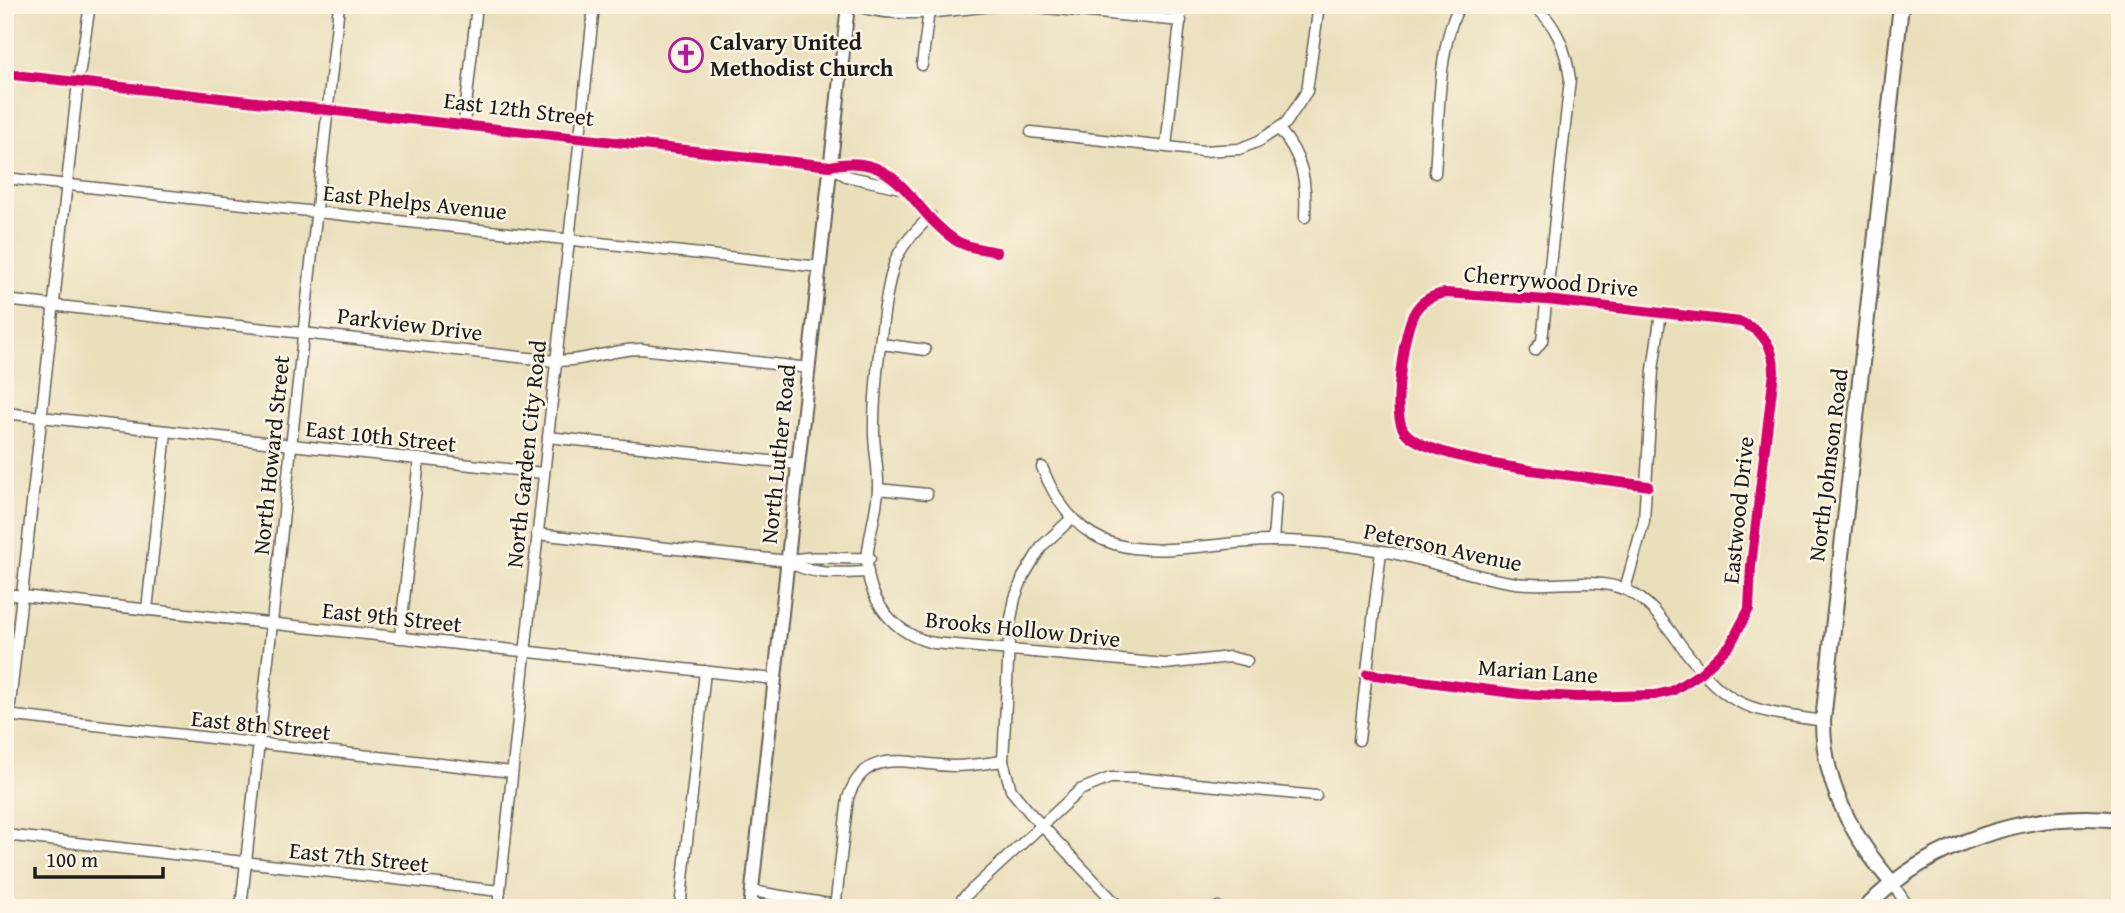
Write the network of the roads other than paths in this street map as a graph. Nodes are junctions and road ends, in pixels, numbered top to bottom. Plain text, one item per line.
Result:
1 (90, 5) edge
2 (339, 5) edge
3 (477, 5) edge
4 (594, 5) edge
5 (848, 5) edge
6 (856, 5) edge
7 (999, 5) edge
8 (1017, 5) edge
9 (1182, 5) edge
10 (1319, 5) edge
11 (1460, 5) edge
12 (1533, 5) edge
13 (1901, 5) edge
14 (925, 8) edge
15 (1547, 9) edge
16 (1181, 21) junction
17 (922, 65) dead end
18 (5, 74) edge
19 (78, 82) junction
20 (327, 109) junction
21 (464, 124) junction
22 (1279, 129) junction
23 (1031, 132) dead end
24 (580, 138) junction
25 (1166, 146) junction
26 (830, 166) junction
27 (1435, 173) dead end
28 (5, 178) edge
29 (67, 186) junction
30 (905, 189) junction
31 (317, 211) junction
32 (931, 216) junction
33 (1305, 217) dead end
34 (569, 239) junction
35 (997, 252) dead end
36 (820, 267) junction
37 (5, 300) edge
38 (1547, 300) junction
39 (54, 305) junction
40 (1661, 312) junction
41 (303, 331) junction
42 (1765, 338) joint
43 (882, 344) junction
44 (926, 350) dead end
45 (1535, 350) dead end
46 (555, 361) junction
47 (809, 368) junction
48 (5, 413) edge
49 (42, 418) junction
50 (166, 432) junction
51 (548, 437) junction
52 (291, 445) junction
53 (419, 459) junction
54 (798, 464) junction
55 (1042, 467) dead end
56 (544, 473) junction
57 (1648, 486) junction
58 (878, 489) junction
59 (927, 494) dead end
60 (1276, 498) dead end
61 (1072, 518) junction
62 (537, 534) junction
63 (1273, 541) junction
64 (1381, 551) junction
65 (870, 558) junction
66 (788, 561) junction
67 (868, 572) junction
68 (1625, 589) junction
69 (5, 594) edge
70 (22, 595) junction
71 (147, 610) junction
72 (273, 624) junction
73 (400, 638) junction
74 (1010, 650) junction
75 (525, 651) junction
76 (1247, 661) dead end
77 (705, 671) junction
78 (1701, 673) junction
79 (1367, 674) junction
80 (775, 678) junction
81 (7, 715) edge
82 (1823, 721) junction
83 (1359, 740) dead end
84 (259, 744) junction
85 (5, 750) edge
86 (1003, 761) junction
87 (512, 772) junction
88 (1316, 796) dead end
89 (2120, 820) edge
90 (1043, 824) junction
91 (5, 835) edge
92 (246, 864) junction
93 (1893, 884) junction
94 (500, 891) junction
95 (752, 891) junction
96 (962, 899) dead end
97 (812, 903) junction
98 (751, 906) edge
99 (835, 906) edge
100 (241, 908) edge
101 (498, 908) edge
102 (680, 908) edge
103 (1120, 908) edge
104 (1866, 908) edge
105 (1909, 908) edge

1 - 19 street
2 - 20 street, North Howard Street
3 - 21 street
4 - 24 street, North Garden City Road
5 - 26 street, North Luther Road
6 - 14 street
7 - 14 street
8 - 16 street
9 - 16 street
10 - 22 street
11 - 27 street
12 - 15 street
13 - 82 main road, North Johnson Road
14 - 17 street
15 - 38 street
16 - 25 street
18 - 19 street, East 12th Street
19 - 20 street, East 12th Street
19 - 29 street
20 - 21 street, East 12th Street
20 - 31 street, North Howard Street
21 - 24 street, East 12th Street
22 - 25 street
22 - 33 street
23 - 25 street
24 - 26 street, East 12th Street
24 - 34 street, North Garden City Road
26 - 30 street, East 12th Street
26 - 30 street, East 12th Street
26 - 36 street, North Luther Road
28 - 29 street, East Phelps Avenue
29 - 31 street, East Phelps Avenue
29 - 39 street
30 - 32 street, East 12th Street
31 - 34 street, East Phelps Avenue
31 - 41 street, North Howard Street
32 - 35 street, East 12th Street
32 - 43 street
34 - 36 street, East Phelps Avenue
34 - 46 street, North Garden City Road
36 - 47 street, North Luther Road
37 - 39 street, Parkview Drive
38 - 40 street, Cherrywood Drive
38 - 45 street
38 - 57 street, Cherrywood Drive
39 - 41 street, Parkview Drive
39 - 49 street
40 - 42 street, Cherrywood Drive
40 - 57 street, Cherrywood Drive
41 - 46 street, Parkview Drive
41 - 52 street, North Howard Street
42 - 78 street, Eastwood Drive
43 - 44 street
43 - 58 street
46 - 47 street, Parkview Drive
46 - 51 street, North Garden City Road
47 - 54 street, North Luther Road
48 - 49 street, East 10th Street
49 - 50 street, East 10th Street
49 - 70 street
50 - 52 street, East 10th Street
50 - 71 street
51 - 54 street
51 - 56 street, North Garden City Road
52 - 53 street, East 10th Street
52 - 72 street, North Howard Street
53 - 56 street, East 10th Street
53 - 73 street
54 - 66 street, North Luther Road
55 - 61 street, Peterson Avenue
56 - 62 street, North Garden City Road
57 - 68 street, Cherrywood Drive
58 - 59 street
58 - 65 street
60 - 63 street
61 - 63 street, Peterson Avenue
61 - 74 street
62 - 66 street
62 - 75 street, North Garden City Road
63 - 64 street, Peterson Avenue
64 - 68 street, Peterson Avenue
64 - 79 street
65 - 66 street
65 - 67 street
66 - 67 street
66 - 80 street, North Luther Road
67 - 74 street, Brooks Hollow Drive
68 - 78 street
69 - 70 street, East 9th Street
70 - 71 street, East 9th Street
70 - 81 street
71 - 72 street, East 9th Street
72 - 73 street, East 9th Street
72 - 84 street, North Howard Street
73 - 75 street, East 9th Street
74 - 76 street, Brooks Hollow Drive
74 - 86 street
75 - 77 street, East 9th Street
75 - 87 street, North Garden City Road
77 - 80 street, East 9th Street
77 - 102 street
78 - 79 street, Marian Lane
78 - 82 street
79 - 83 street
80 - 95 street, North Luther Road
81 - 84 street, East 8th Street
81 - 85 street
82 - 93 main road, North Johnson Road
84 - 87 street, East 8th Street
84 - 92 street, North Howard Street
86 - 90 street
86 - 99 street
87 - 94 street, North Garden City Road
88 - 90 street
89 - 93 main road
90 - 96 street
90 - 103 street
91 - 92 street, East 7th Street
92 - 94 street, East 7th Street
92 - 100 street, North Howard Street
93 - 104 main road
93 - 105 street, North Johnson Road
94 - 101 street, North Garden City Road
95 - 97 street
95 - 98 street, North Luther Road
97 - 98 street
97 - 99 street

